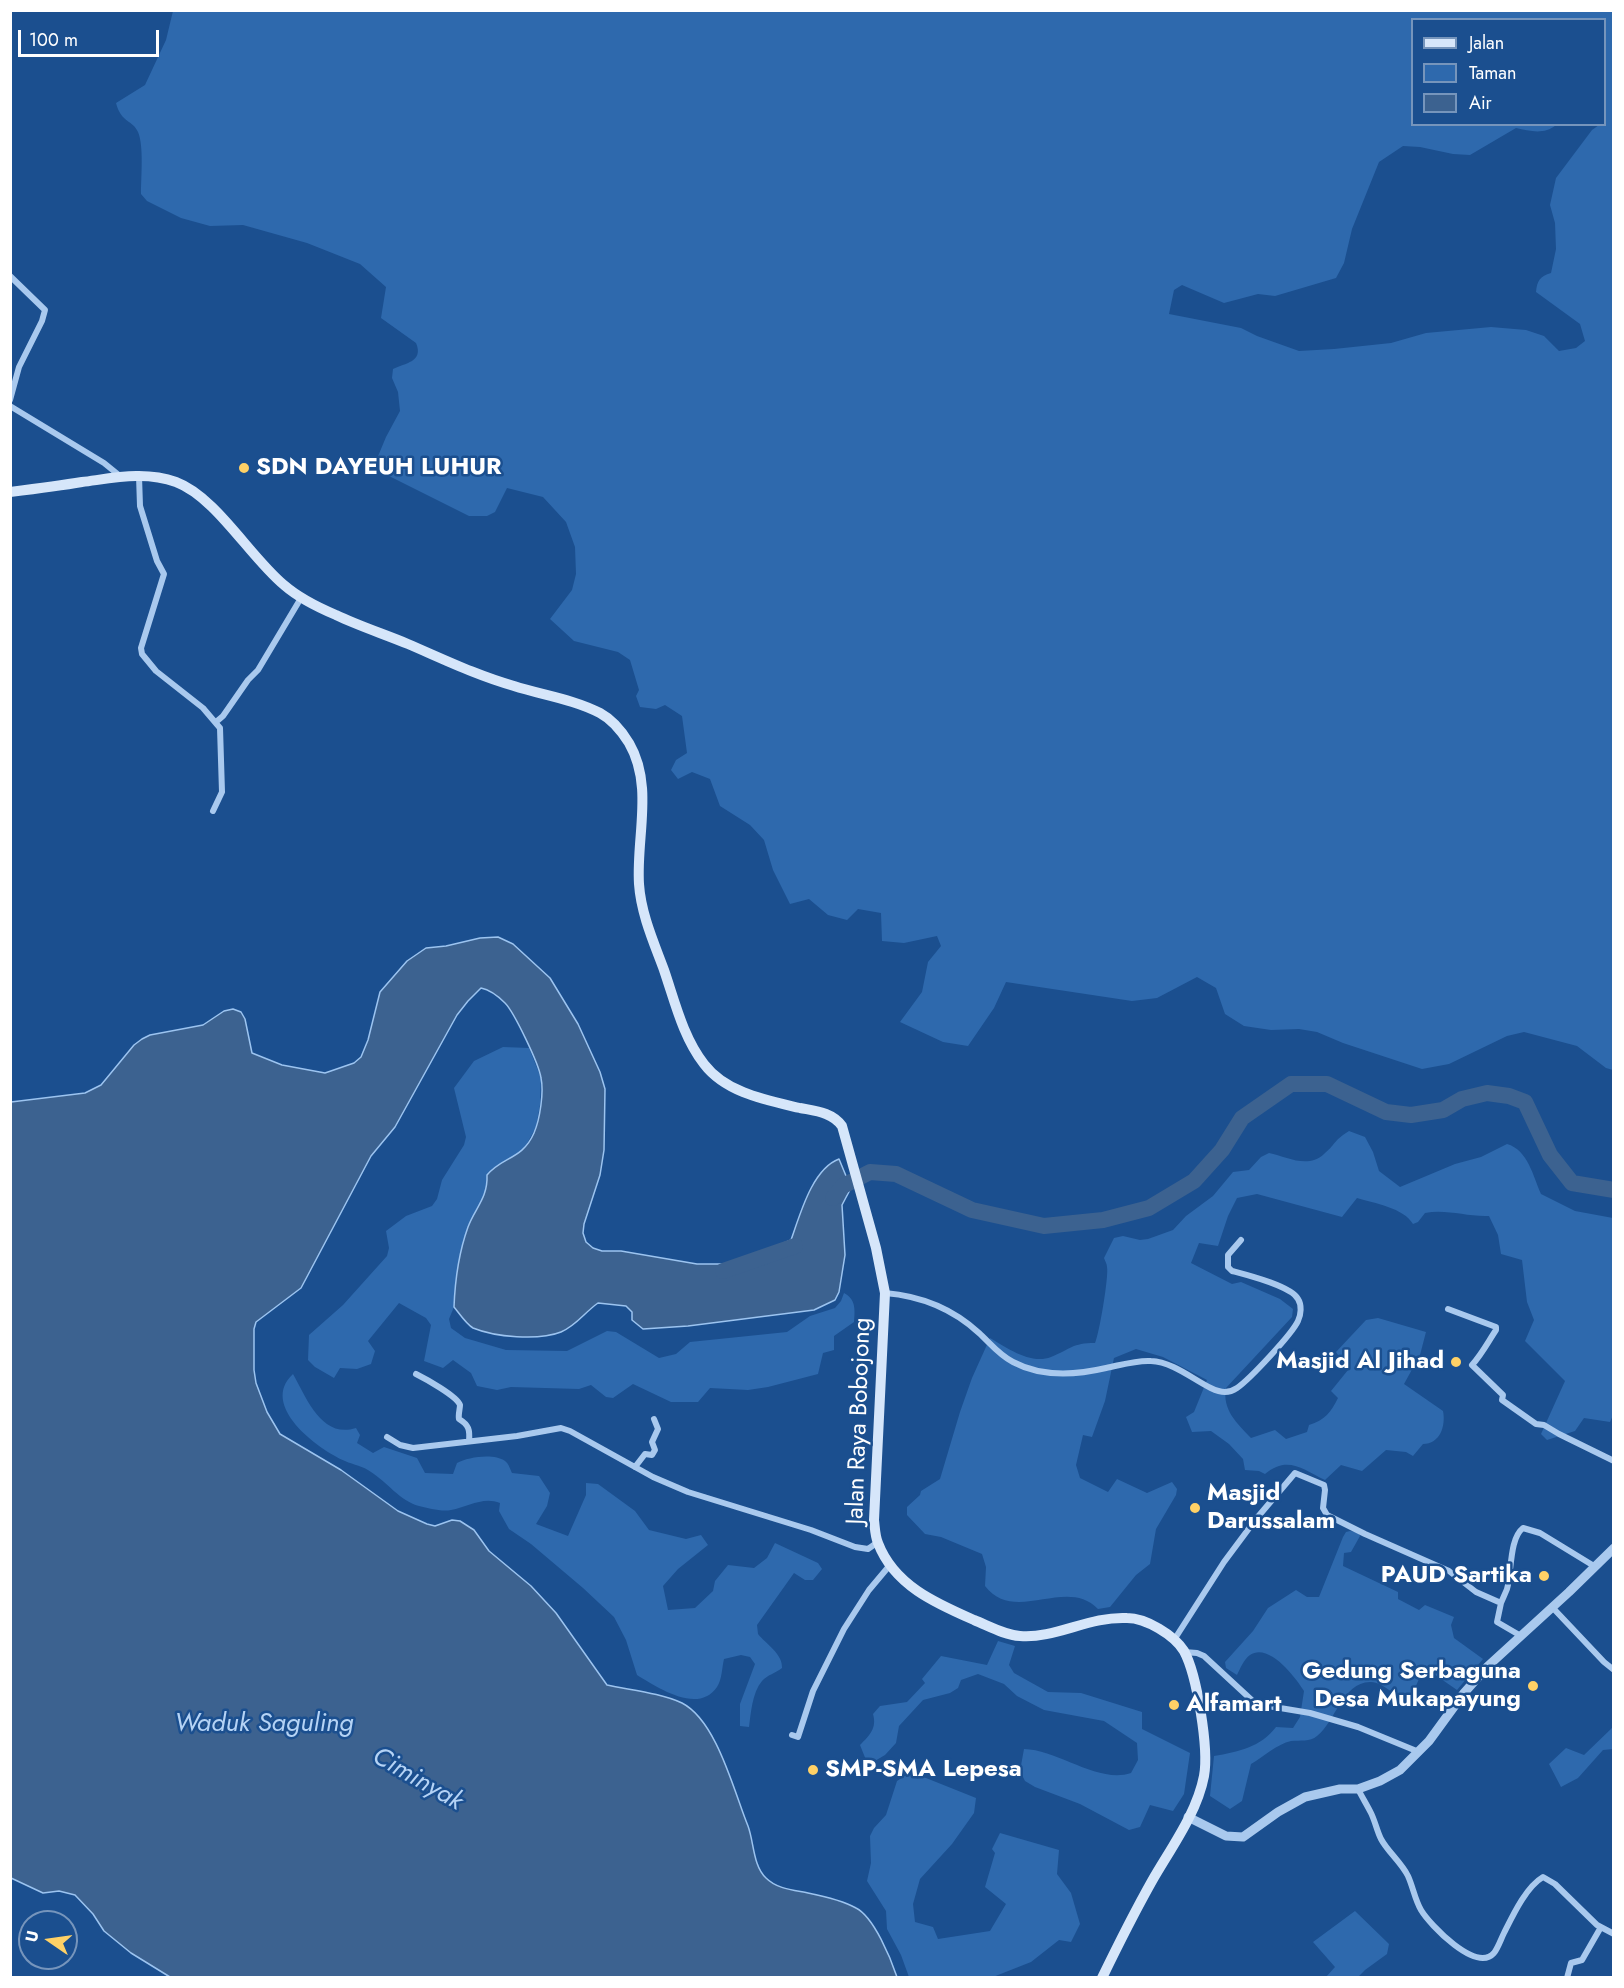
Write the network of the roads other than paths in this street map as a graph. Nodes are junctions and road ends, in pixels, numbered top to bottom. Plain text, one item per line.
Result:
1 (10, 276) edge
2 (10, 400) edge
3 (10, 406) edge
4 (139, 476) junction
5 (120, 477) junction
6 (10, 492) edge
7 (301, 598) junction
8 (216, 722) junction
9 (213, 811) dead end
10 (1241, 1240) dead end
11 (885, 1293) junction
12 (1448, 1309) dead end
13 (416, 1374) dead end
14 (654, 1419) dead end
15 (387, 1437) dead end
16 (469, 1441) junction
17 (1614, 1461) edge
18 (635, 1467) junction
19 (878, 1542) junction
20 (1614, 1548) edge
21 (890, 1565) junction
22 (1594, 1566) junction
23 (1501, 1602) junction
24 (1552, 1607) junction
25 (1521, 1636) junction
26 (1174, 1640) junction
27 (1184, 1652) junction
28 (1614, 1670) edge
29 (792, 1735) dead end
30 (1419, 1752) junction
31 (1358, 1789) junction
32 (1188, 1817) junction
33 (1601, 1927) junction
34 (1614, 1934) edge
35 (1102, 1977) edge
36 (1567, 1977) edge

1 - 2 street
3 - 5 street
4 - 5 main road
4 - 7 main road
4 - 8 street
5 - 6 main road
7 - 8 street
7 - 11 main road, Jalan Raya Bobojong
8 - 9 street
10 - 11 street
11 - 19 main road, Jalan Raya Bobojong
12 - 17 street
13 - 16 street
14 - 18 street
15 - 16 street
16 - 18 street
18 - 19 street
19 - 21 main road, Jalan Raya Bobojong
20 - 22 street
21 - 26 main road, Jalan Raya Bobojong
21 - 29 street
22 - 23 street
22 - 24 street
23 - 25 street
23 - 26 street
24 - 25 street
24 - 28 street
25 - 30 street
26 - 27 main road, Jalan Raya Bobojong
27 - 30 street
27 - 32 main road, Jalan Raya Bobojong
30 - 31 street
31 - 32 street
31 - 33 street
32 - 35 main road, Jalan Raya Bobojong
33 - 34 street
33 - 36 street

